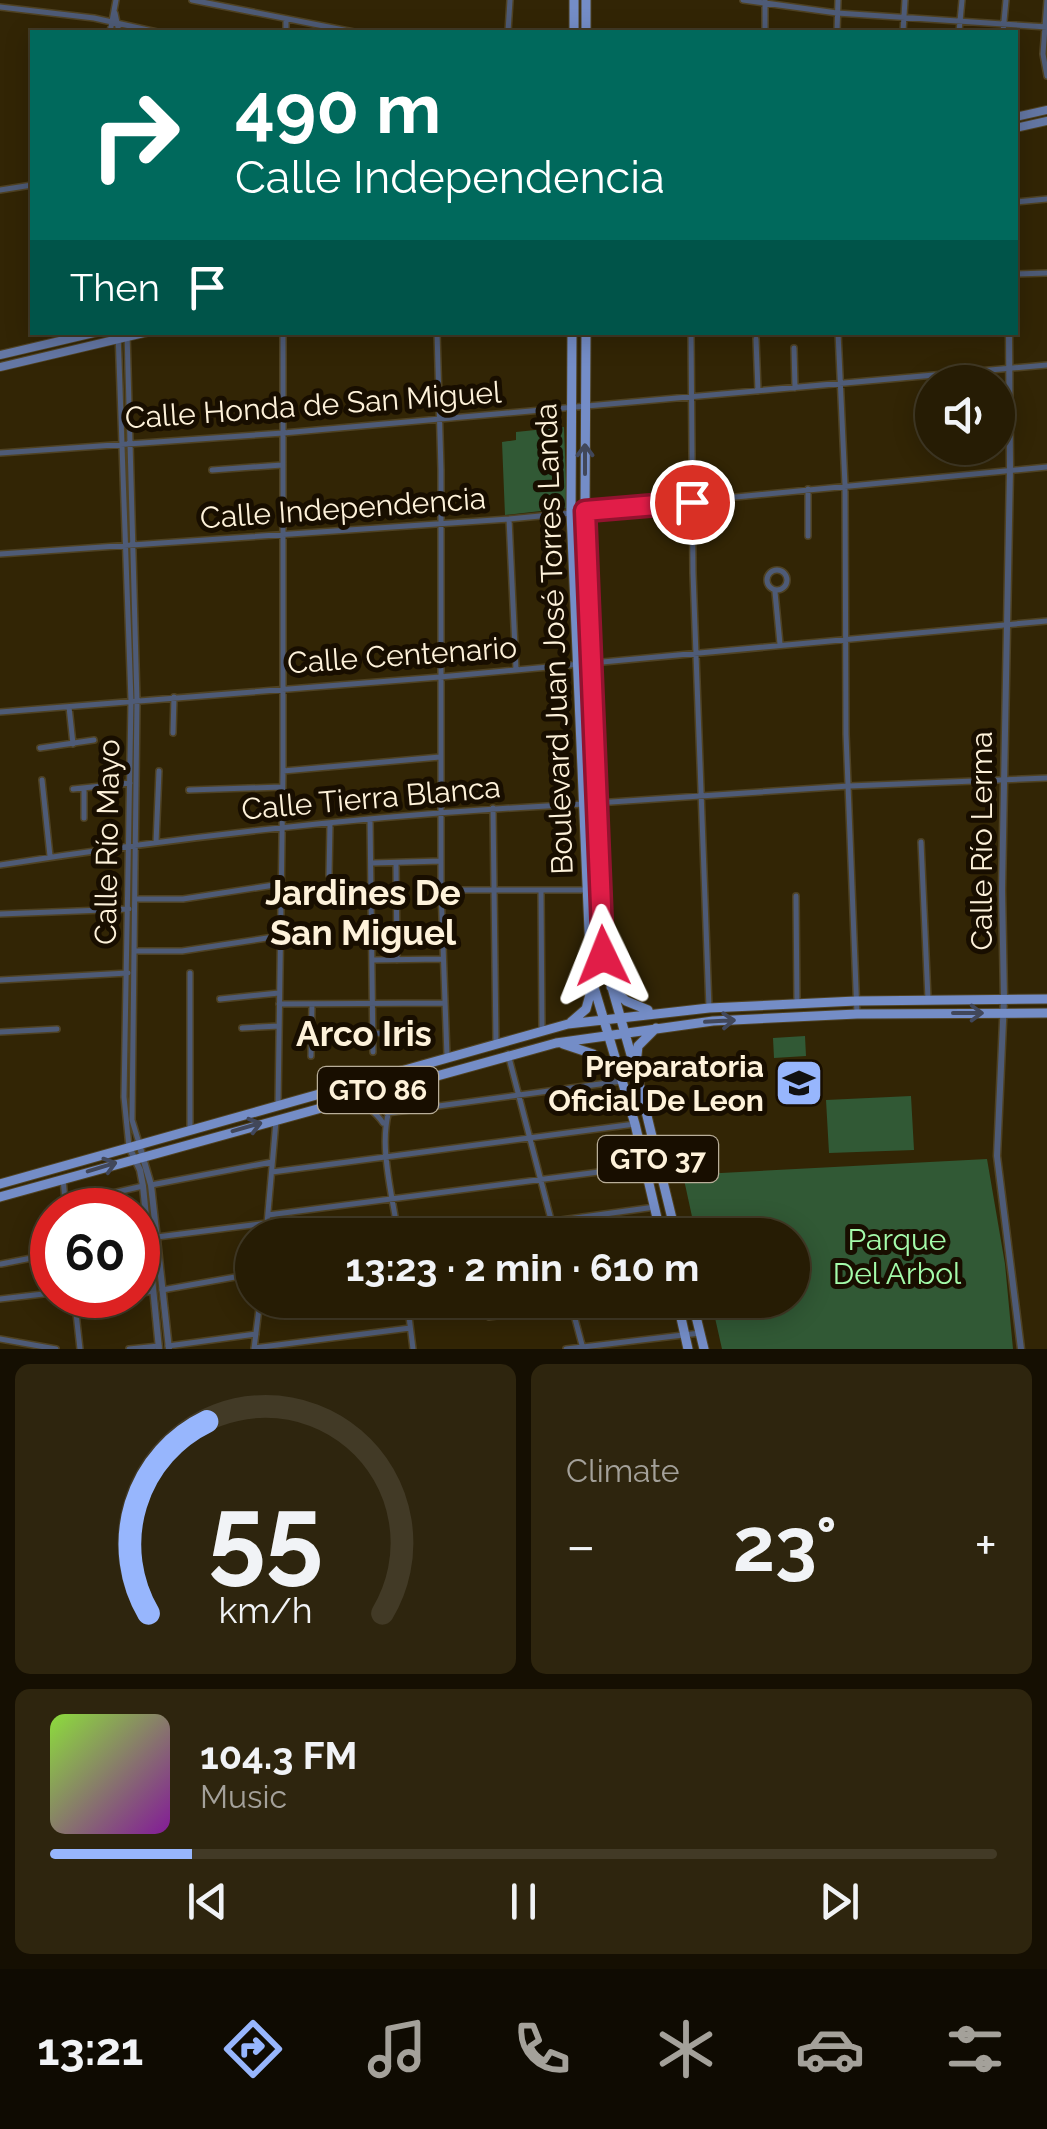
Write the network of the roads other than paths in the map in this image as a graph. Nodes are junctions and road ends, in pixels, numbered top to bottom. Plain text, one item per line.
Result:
1 (116, 0) edge
2 (192, 0) edge
3 (510, 0) edge
4 (574, 0) edge
5 (586, 0) edge
6 (743, 0) edge
7 (838, 0) edge
8 (906, 0) edge
9 (962, 0) edge
10 (1006, 0) edge
11 (1047, 0) edge
12 (765, 2) edge
13 (0, 7) edge
14 (114, 13) junction
15 (837, 13) junction
16 (904, 18) junction
17 (286, 20) junction
18 (960, 20) junction
19 (110, 21) junction
20 (119, 23) junction
21 (1004, 24) junction
22 (1046, 27) edge
23 (110, 30) edge
24 (119, 30) edge
25 (149, 30) edge
26 (286, 30) edge
27 (325, 30) edge
28 (508, 30) edge
29 (574, 30) edge
30 (586, 30) edge
31 (765, 30) edge
32 (837, 30) edge
33 (903, 30) edge
34 (959, 30) edge
35 (1003, 30) edge
36 (1047, 76) edge
37 (1047, 110) edge
38 (1018, 117) edge
39 (1047, 120) edge
40 (1018, 127) edge
41 (30, 185) edge
42 (0, 190) edge
43 (1047, 199) edge
44 (1018, 202) edge
45 (1047, 272) edge
46 (1018, 274) edge
47 (86, 335) edge
48 (284, 335) edge
49 (437, 335) edge
50 (572, 335) edge
51 (586, 335) edge
52 (691, 335) edge
53 (838, 335) edge
54 (1010, 335) edge
55 (123, 336) edge
56 (756, 339) dead end
57 (794, 348) dead end
58 (0, 356) edge
59 (1009, 365) edge
60 (1047, 366) edge
61 (0, 367) edge
62 (1015, 369) edge
63 (128, 374) junction
64 (118, 375) junction
65 (915, 378) edge
66 (841, 384) junction
67 (796, 388) junction
68 (758, 391) junction
69 (690, 398) junction
70 (586, 407) junction
71 (571, 408) junction
72 (439, 420) junction
73 (283, 433) junction
74 (122, 442) junction
75 (131, 442) junction
76 (0, 453) edge
77 (282, 464) junction
78 (1010, 465) edge
79 (1047, 467) edge
80 (1010, 469) junction
81 (212, 470) dead end
82 (845, 485) junction
83 (808, 489) junction
84 (692, 502) junction
85 (585, 511) junction
86 (571, 513) junction
87 (509, 518) junction
88 (440, 524) junction
89 (282, 535) junction
90 (808, 536) dead end
91 (129, 546) junction
92 (0, 554) edge
93 (775, 592) junction
94 (1047, 621) edge
95 (1006, 624) junction
96 (846, 638) junction
97 (780, 645) junction
98 (697, 652) junction
99 (591, 663) junction
100 (578, 664) junction
101 (516, 669) junction
102 (440, 676) junction
103 (282, 687) junction
104 (174, 697) junction
105 (134, 701) junction
106 (70, 707) junction
107 (0, 712) edge
108 (174, 733) dead end
109 (94, 740) dead end
110 (73, 744) junction
111 (40, 748) dead end
112 (440, 757) junction
113 (159, 771) dead end
114 (283, 771) junction
115 (1003, 778) junction
116 (1047, 778) edge
117 (42, 780) dead end
118 (131, 783) junction
119 (849, 786) junction
120 (282, 787) junction
121 (84, 788) junction
122 (73, 789) dead end
123 (189, 790) dead end
124 (703, 796) junction
125 (598, 803) junction
126 (585, 804) junction
127 (492, 808) junction
128 (440, 812) junction
129 (84, 818) dead end
130 (370, 819) junction
131 (330, 824) junction
132 (281, 828) junction
133 (921, 842) dead end
134 (156, 843) junction
135 (133, 846) junction
136 (50, 857) junction
137 (441, 860) junction
138 (372, 863) junction
139 (396, 863) junction
140 (0, 864) edge
141 (329, 875) dead end
142 (281, 884) junction
143 (441, 890) junction
144 (494, 890) junction
145 (541, 890) junction
146 (588, 890) junction
147 (796, 896) dead end
148 (135, 899) junction
149 (129, 909) junction
150 (0, 914) edge
151 (280, 936) junction
152 (134, 951) junction
153 (442, 959) junction
154 (374, 960) junction
155 (396, 960) junction
156 (190, 972) dead end
157 (128, 973) junction
158 (0, 980) edge
159 (592, 986) junction
160 (610, 986) junction
161 (279, 993) junction
162 (220, 999) dead end
163 (1004, 999) junction
164 (928, 1000) junction
165 (1047, 1000) edge
166 (856, 1001) junction
167 (444, 1002) junction
168 (279, 1004) junction
169 (312, 1004) junction
170 (372, 1004) junction
171 (797, 1004) junction
172 (709, 1008) junction
173 (660, 1012) junction
174 (1004, 1013) junction
175 (1047, 1013) edge
176 (856, 1014) junction
177 (619, 1016) junction
178 (601, 1019) junction
179 (568, 1024) junction
180 (279, 1026) junction
181 (660, 1026) junction
182 (242, 1028) dead end
183 (57, 1029) dead end
184 (542, 1030) junction
185 (0, 1032) edge
186 (623, 1032) junction
187 (372, 1033) junction
188 (606, 1034) junction
189 (411, 1040) dead end
190 (496, 1043) junction
191 (556, 1043) junction
192 (373, 1052) dead end
193 (508, 1054) junction
194 (311, 1056) dead end
195 (446, 1056) junction
196 (637, 1077) junction
197 (621, 1078) junction
198 (349, 1084) junction
199 (400, 1084) junction
200 (521, 1096) junction
201 (354, 1097) junction
202 (128, 1098) junction
203 (278, 1104) junction
204 (387, 1112) junction
205 (276, 1118) junction
206 (635, 1124) junction
207 (384, 1126) junction
208 (190, 1129) junction
209 (531, 1136) junction
210 (134, 1145) junction
211 (140, 1156) junction
212 (388, 1156) junction
213 (272, 1162) junction
214 (645, 1166) junction
215 (272, 1172) junction
216 (62, 1179) junction
217 (541, 1179) junction
218 (0, 1184) edge
219 (147, 1186) junction
220 (63, 1188) edge
221 (139, 1188) edge
222 (0, 1198) edge
223 (394, 1199) junction
224 (655, 1207) junction
225 (268, 1215) junction
226 (268, 1218) edge
227 (396, 1218) edge
228 (551, 1218) edge
229 (579, 1218) edge
230 (657, 1218) edge
231 (672, 1218) edge
232 (235, 1227) edge
233 (160, 1237) edge
234 (30, 1258) edge
235 (1, 1264) edge
236 (160, 1269) edge
237 (235, 1277) edge
238 (162, 1290) junction
239 (30, 1296) edge
240 (0, 1299) edge
241 (76, 1318) edge
242 (155, 1318) edge
243 (258, 1318) edge
244 (409, 1318) edge
245 (574, 1318) edge
246 (681, 1318) edge
247 (696, 1318) edge
248 (410, 1328) junction
249 (256, 1334) junction
250 (700, 1334) junction
251 (685, 1336) junction
252 (0, 1339) edge
253 (169, 1347) edge
254 (159, 1348) edge
255 (582, 1348) edge
256 (56, 1349) edge
257 (80, 1349) edge
258 (129, 1349) edge
259 (254, 1349) edge
260 (414, 1349) edge
261 (566, 1349) edge
262 (688, 1349) edge
263 (704, 1349) edge
264 (1020, 1349) edge

1 - 14 street
2 - 17 street
3 - 28 street
4 - 29 main road
5 - 30 main road
6 - 12 street
7 - 15 street
8 - 16 street
9 - 18 street
10 - 21 street
11 - 22 street
12 - 15 street
12 - 31 street
13 - 19 street
14 - 19 street
14 - 20 street
15 - 16 street
15 - 32 street
16 - 18 street
16 - 33 street
17 - 26 street
17 - 27 street
18 - 21 street
18 - 34 street
19 - 20 street
19 - 23 street
20 - 24 street
20 - 25 street
21 - 22 street
21 - 35 street
22 - 36 street
37 - 38 main road
39 - 40 main road
41 - 42 street
43 - 44 street
45 - 46 street
47 - 58 main road
48 - 73 street
49 - 72 street
50 - 71 main road, Boulevard Juan José Torres Landa / GTO 37
51 - 70 main road, Boulevard Juan José Torres Landa / GTO 37
52 - 69 street
53 - 66 street
54 - 59 street, Calle Río Lerma
55 - 61 main road
55 - 63 street, Calle Río Mayo
55 - 64 street, Calle Río Mayo
56 - 68 street
57 - 67 street
60 - 62 street, Calle Honda de San Miguel
63 - 64 street
63 - 75 street, Calle Río Mayo
64 - 74 street, Calle Río Mayo
65 - 66 street, Calle Honda de San Miguel
66 - 67 street, Calle Honda de San Miguel
66 - 82 street
67 - 68 street, Calle Honda de San Miguel
68 - 69 street, Calle Honda de San Miguel
69 - 70 street, Calle Honda de San Miguel
69 - 84 street
70 - 71 street, Calle Honda de San Miguel
85 -> 70 main road, Boulevard Juan José Torres Landa / GTO 37
71 - 72 street, Calle Honda de San Miguel
71 - 86 main road, Boulevard Juan José Torres Landa / GTO 37
72 - 73 street, Calle Honda de San Miguel
72 - 88 street
73 - 75 street, Calle Honda de San Miguel
73 - 77 street
74 - 75 street, Calle Honda de San Miguel
74 - 76 street, Calle Honda de San Miguel
74 - 91 street, Calle Río Mayo
75 - 91 street, Calle Río Mayo
77 - 81 street
77 - 89 street
78 - 80 street, Calle Río Lerma
79 - 80 street, Calle Independencia
80 - 82 street, Calle Independencia
80 - 95 street, Calle Río Lerma
82 - 83 street, Calle Independencia
82 - 96 street
83 - 84 street, Calle Independencia
83 - 90 street
84 - 85 street, Calle Independencia
84 - 98 street
85 - 86 street, Calle Independencia
85 - 99 main road, Boulevard Juan José Torres Landa / GTO 37
86 - 87 street, Calle Independencia
86 - 100 main road, Boulevard Juan José Torres Landa / GTO 37
87 - 88 street, Calle Independencia
87 - 101 street
88 - 89 street, Calle Independencia
88 - 102 street
89 - 91 street, Calle Independencia
89 - 103 street
91 - 92 street, Calle Independencia
91 - 105 street, Calle Río Mayo
93 - 93 street
93 - 97 street
94 - 95 street, Calle Centenario
95 - 96 street, Calle Centenario
95 - 115 street, Calle Río Lerma
96 - 97 street, Calle Centenario
96 - 119 street
97 - 98 street, Calle Centenario
98 - 99 street, Calle Centenario
98 - 124 street
99 - 100 street, Calle Centenario
99 - 125 main road, Boulevard Juan José Torres Landa / GTO 37
100 - 101 street, Calle Centenario
100 - 126 main road, Boulevard Juan José Torres Landa / GTO 37
101 - 102 street, Calle Centenario
102 - 103 street, Calle Centenario
102 - 112 street
103 - 104 street, Calle Centenario
103 - 114 street
104 - 105 street, Calle Centenario
104 - 108 street
105 - 106 street, Calle Centenario
105 - 118 street, Calle Río Mayo
105 - 135 street, Calle Río Mayo
106 - 107 street, Calle Centenario
106 - 110 street
109 - 110 street
110 - 111 street
112 - 114 street
112 - 128 street
113 - 134 street
114 - 120 street
115 - 116 street, Calle Tierra Blanca
115 - 119 street, Calle Tierra Blanca
115 - 163 street, Calle Río Lerma
117 - 136 street
118 - 121 street
118 - 135 street, Calle Río Mayo
119 - 124 street, Calle Tierra Blanca
119 - 166 street
120 - 123 street
120 - 132 street
121 - 122 street
121 - 129 street
124 - 125 street, Calle Tierra Blanca
124 - 172 street
125 - 126 street, Calle Tierra Blanca
125 - 160 main road, Boulevard Juan José Torres Landa / GTO 37
126 - 127 street, Calle Tierra Blanca
126 - 146 main road, Boulevard Juan José Torres Landa / GTO 37
127 - 128 street, Calle Tierra Blanca
127 - 144 street
128 - 130 street, Calle Tierra Blanca
128 - 137 street
130 - 131 street, Calle Tierra Blanca
130 - 138 street
131 - 132 street, Calle Tierra Blanca
131 - 141 street
132 - 134 street, Calle Tierra Blanca
132 - 142 street
133 - 164 street
134 - 135 street, Calle Tierra Blanca
135 - 136 street, Calle Tierra Blanca
135 - 148 street, Calle Río Mayo
135 - 149 street, Calle Río Mayo
136 - 140 street, Calle Tierra Blanca
137 - 139 street
137 - 143 street
138 - 139 street
138 - 154 street
139 - 155 street
142 - 148 street
142 - 151 street
143 - 144 street
143 - 153 street
144 - 145 street
144 - 190 street
145 - 146 street
145 - 184 street
146 - 159 main road, Boulevard Juan José Torres Landa / GTO 37
147 - 171 street
148 - 152 street, Calle Río Mayo
149 - 150 street
149 - 157 street, Calle Río Mayo
151 - 152 street
151 - 161 street
152 - 202 street, Calle Río Mayo
153 - 155 street
153 - 167 street
154 - 155 street
154 - 170 street
156 - 208 street
157 - 158 street
157 - 202 street, Calle Río Mayo
159 - 178 main road, Boulevard Juan José Torres Landa / GTO 37
159 - 179 main road
160 - 173 main road
160 - 177 main road, Boulevard Juan José Torres Landa / GTO 37
161 - 162 street
161 - 168 street
163 - 164 main road
163 - 165 main road
163 - 174 street, Calle Río Lerma
164 - 166 main road
166 - 171 main road
166 - 176 street
167 - 170 street
167 - 195 street
168 - 169 street
168 - 180 street
169 - 170 street
169 - 194 street
170 - 187 street
171 - 172 main road
172 - 173 main road
173 - 177 main road
174 - 175 main road
176 -> 174 main road
174 - 264 street, Calle Río Lerma
181 -> 176 main road
177 - 178 main road, GTO 86
177 - 186 main road, Boulevard Juan José Torres Landa / GTO 37
178 - 179 main road, GTO 86
178 - 188 main road, Boulevard Juan José Torres Landa / GTO 37
179 - 184 main road, GTO 86
180 - 182 street
180 - 203 street
181 - 186 main road
181 - 196 main road
183 - 185 street
184 - 190 main road, GTO 86
186 - 188 main road, GTO 86
186 - 196 main road, Boulevard Juan José Torres Landa / GTO 37
187 - 189 street
187 - 192 street
188 - 191 main road, GTO 86
188 - 197 main road, Boulevard Juan José Torres Landa / GTO 37
190 - 195 main road, GTO 86
191 - 193 main road, GTO 86
191 - 197 main road
193 - 199 main road, GTO 86
193 - 200 street
195 - 198 main road, GTO 86
196 - 231 main road, Boulevard Juan José Torres Landa / GTO 37
197 - 200 street
197 - 206 main road, Boulevard Juan José Torres Landa / GTO 37
198 - 201 street
198 - 203 main road, GTO 86
199 - 201 main road, GTO 86
199 - 204 street
200 - 204 street
200 - 209 street
201 - 205 main road, GTO 86
201 - 207 street
202 - 210 street, Calle Río Mayo
203 - 208 main road, GTO 86
204 - 207 street
211 -> 205 main road, GTO 86
205 - 213 street
206 - 209 street
206 - 214 main road, Boulevard Juan José Torres Landa / GTO 37
207 - 212 street
208 - 210 main road, GTO 86
209 - 212 street
209 - 217 street
210 - 211 street, Calle Río Mayo
210 - 218 main road, GTO 86
216 -> 211 main road, GTO 86
211 - 219 street, Calle Río Mayo
212 - 215 street
212 - 223 street
213 - 215 street
213 - 219 street
214 - 217 street
214 - 224 main road, Boulevard Juan José Torres Landa / GTO 37
215 - 225 street
216 - 220 street
216 - 222 main road, GTO 86
217 - 223 street
217 - 228 street
219 - 221 street
223 - 225 street
223 - 227 street
224 - 229 street
224 - 230 main road, Boulevard Juan José Torres Landa / GTO 37
225 - 226 street
232 - 233 street
234 - 235 street
236 - 238 street, Calle Río Mayo
237 - 238 street
238 - 253 street, Calle Río Mayo
239 - 240 street
241 - 257 street
242 - 254 street, Calle Río Mayo
243 - 249 street
244 - 248 street
245 - 255 street
246 - 251 main road
247 - 250 main road
248 - 259 street
248 - 260 street
249 - 253 street
249 - 259 street
250 - 251 street
250 - 263 main road
251 - 255 street
251 - 262 main road
252 - 256 street
254 - 258 street
255 - 261 street

